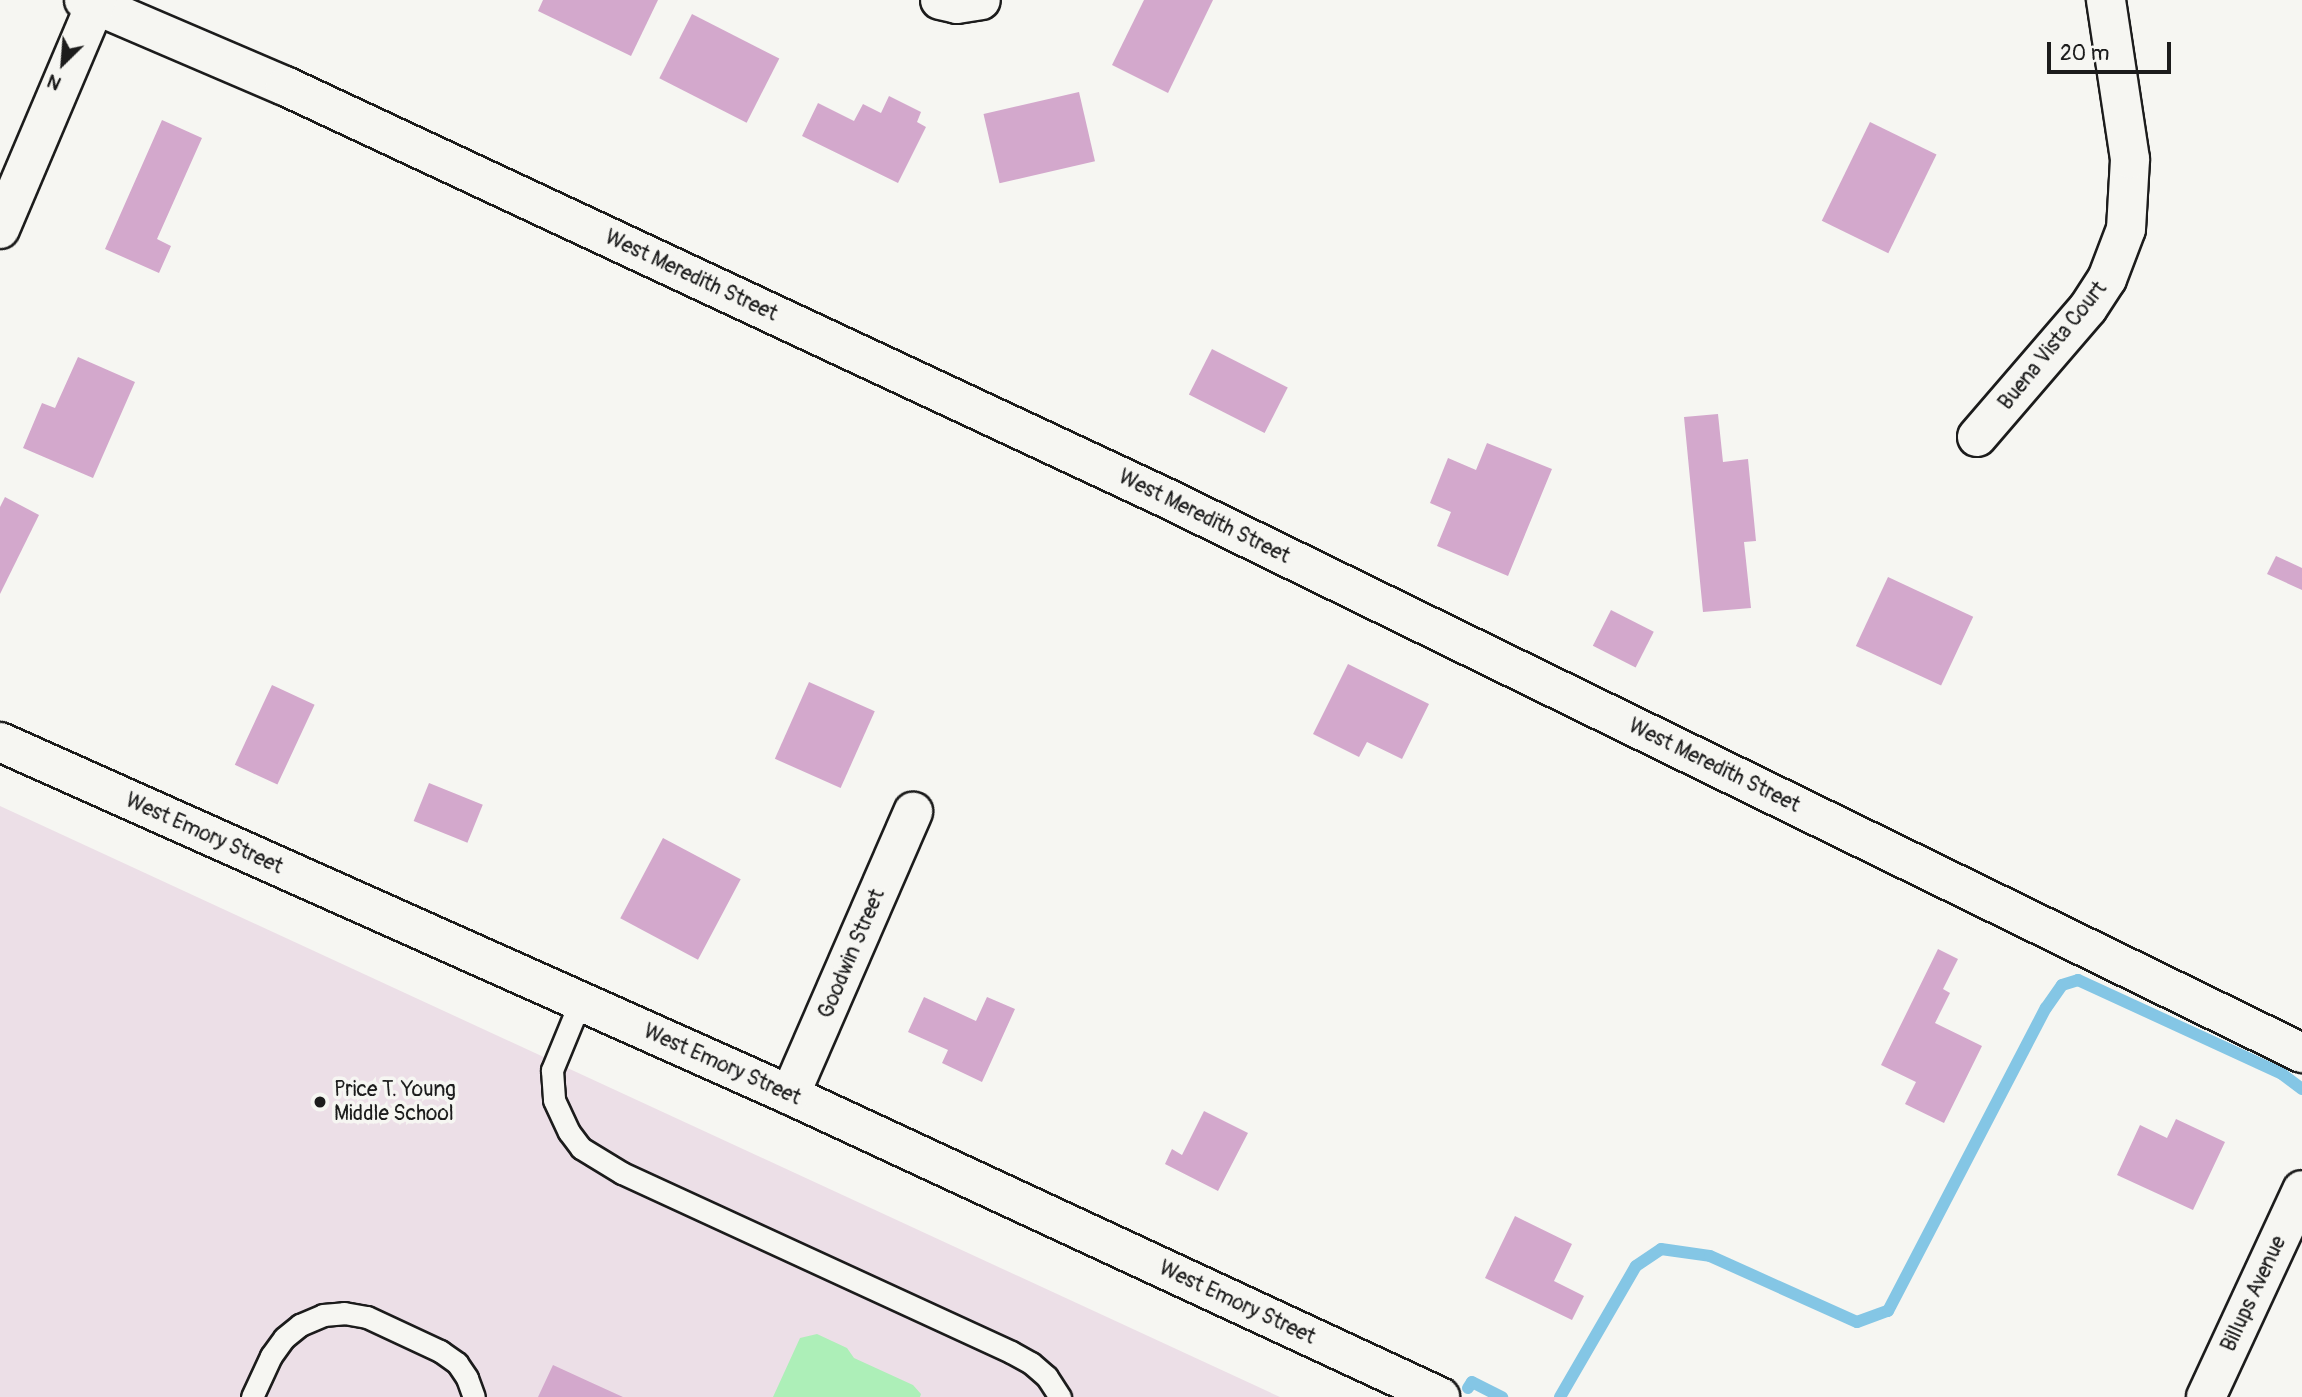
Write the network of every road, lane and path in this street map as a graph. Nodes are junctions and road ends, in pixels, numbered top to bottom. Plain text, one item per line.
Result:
1 (940, 0) edge
2 (981, 0) edge
3 (2106, 0) edge
4 (92, 2) edge
5 (0, 229) edge
6 (1978, 437) dead end
7 (0, 742) edge
8 (913, 812) dead end
9 (580, 1002) junction
10 (2302, 1053) edge
11 (790, 1095) junction
12 (2302, 1190) edge
13 (252, 1397) edge
14 (474, 1397) edge
15 (1060, 1397) edge
16 (1440, 1397) edge
17 (2206, 1397) edge

1 - 2 street
3 - 6 street, Buena Vista Court
4 - 5 street
4 - 10 street, West Meredith Street
7 - 9 street, West Emory Street
8 - 11 street, Goodwin Street
9 - 11 street, West Emory Street
9 - 15 lane
11 - 16 street, West Emory Street
12 - 17 street, Billups Avenue
13 - 14 lane

